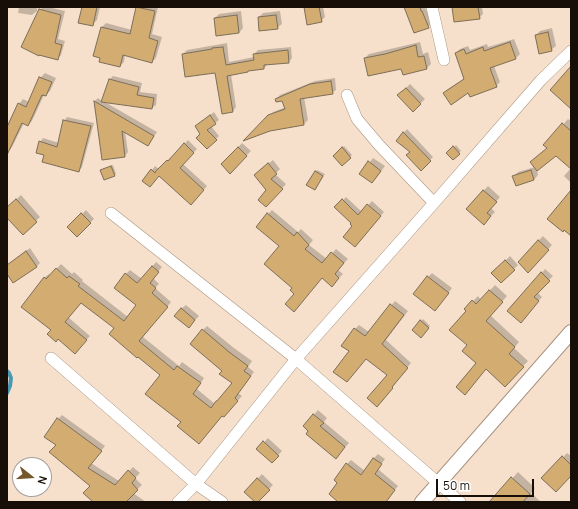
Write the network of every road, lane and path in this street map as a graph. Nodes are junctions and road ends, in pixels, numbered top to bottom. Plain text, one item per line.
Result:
1 (432, 7) edge
2 (571, 51) edge
3 (444, 60) dead end
4 (347, 95) dead end
5 (434, 203) junction
6 (111, 213) dead end
7 (571, 332) edge
8 (51, 358) dead end
9 (296, 359) junction
10 (438, 483) junction
11 (196, 484) junction
12 (178, 502) edge
13 (222, 502) edge
14 (422, 502) edge
15 (460, 502) edge

1 - 3 street
2 - 5 street
4 - 5 street
5 - 9 street
6 - 9 street
7 - 10 street
8 - 11 street
9 - 10 street
9 - 11 street
10 - 14 street
10 - 15 street
11 - 12 street
11 - 13 street

